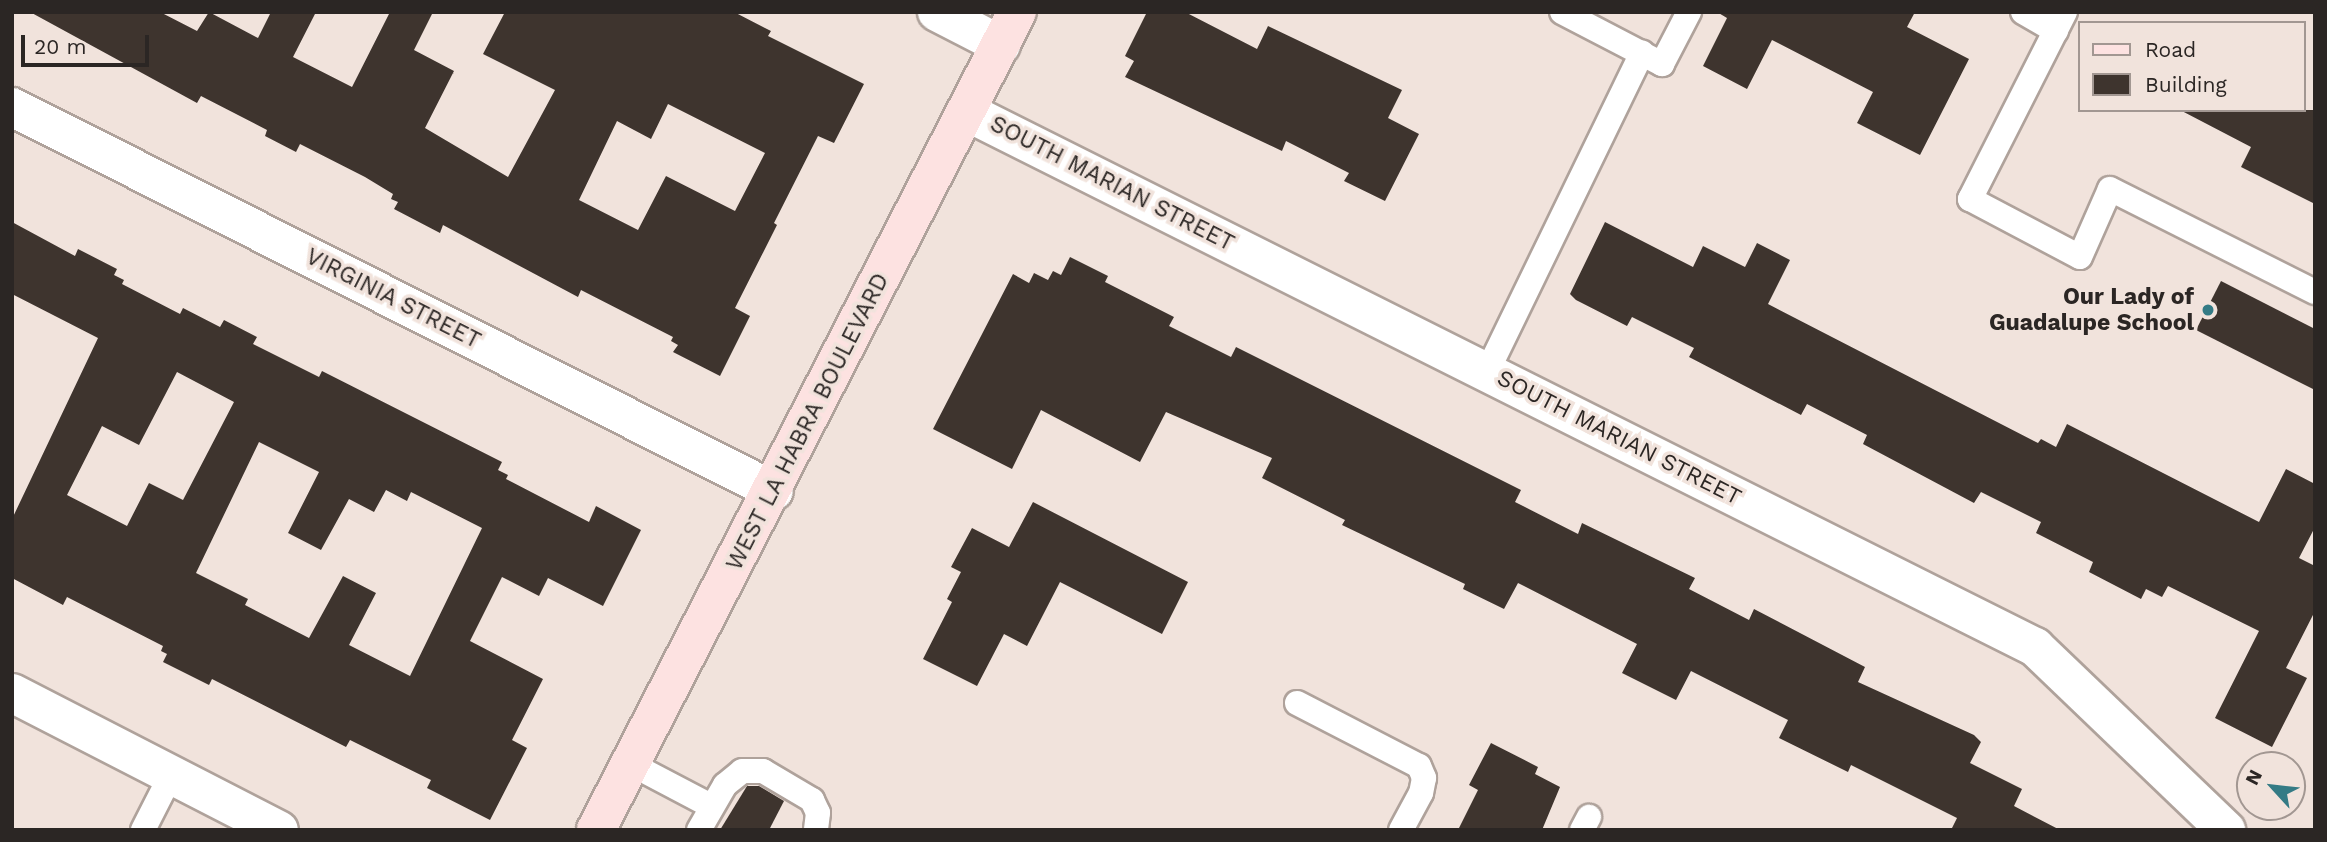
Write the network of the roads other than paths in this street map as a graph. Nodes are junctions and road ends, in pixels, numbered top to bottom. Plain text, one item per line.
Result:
1 (937, 12) edge
2 (1562, 12) edge
3 (1689, 12) edge
4 (2023, 12) edge
5 (2060, 21) edge
6 (1009, 28) edge
7 (1652, 58) junction
8 (12, 107) edge
9 (967, 111) junction
10 (2315, 292) edge
11 (1487, 372) junction
12 (774, 491) junction
13 (12, 693) edge
14 (1297, 703) dead end
15 (631, 764) junction
16 (172, 775) junction
17 (711, 806) junction
18 (277, 829) edge
19 (597, 829) edge
20 (143, 830) edge
21 (699, 830) edge
22 (816, 830) edge
23 (1401, 830) edge
24 (2226, 830) edge

1 - 6 street
2 - 7 lane
3 - 7 lane
4 - 5 lane
5 - 10 lane
6 - 9 main road, WEST LA HABRA BOULEVARD
7 - 11 lane
8 - 12 street, VIRGINIA STREET
9 - 11 street, SOUTH MARIAN STREET
9 - 12 main road, WEST LA HABRA BOULEVARD
11 - 24 street, SOUTH MARIAN STREET
12 - 15 main road, WEST LA HABRA BOULEVARD
13 - 16 street
14 - 23 lane
15 - 17 lane
15 - 19 main road, WEST LA HABRA BOULEVARD
16 - 18 street
16 - 20 lane
17 - 21 lane
17 - 22 lane

